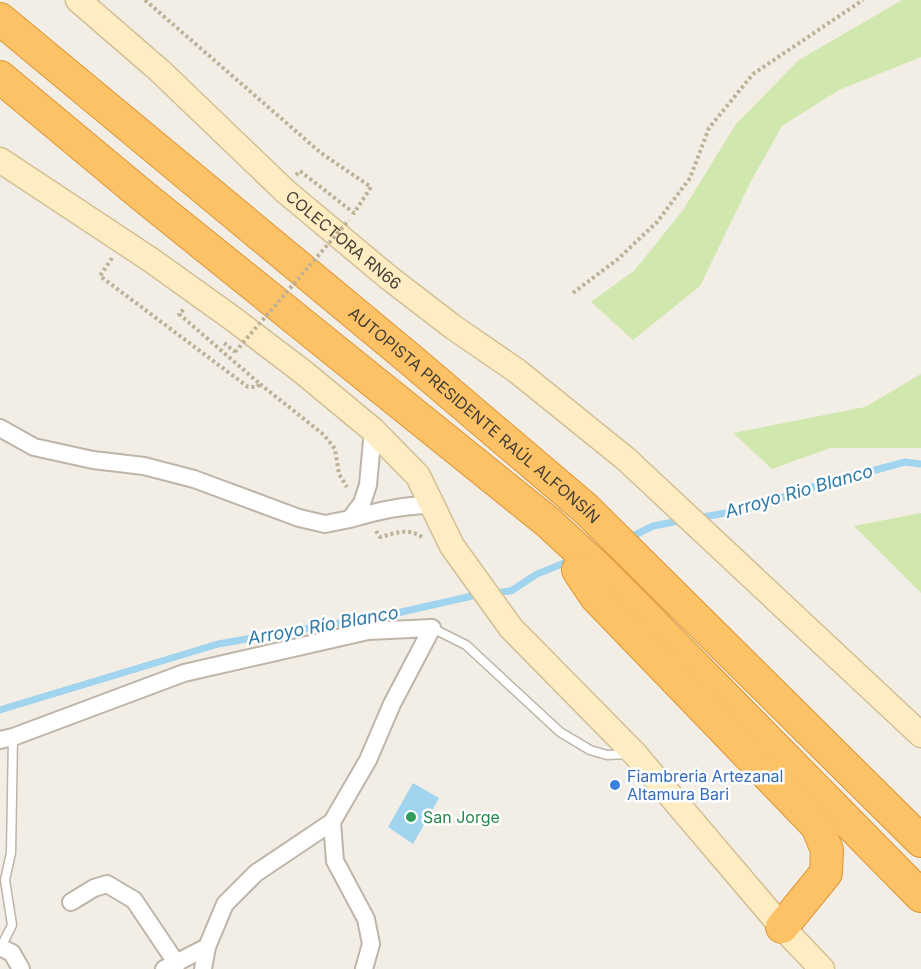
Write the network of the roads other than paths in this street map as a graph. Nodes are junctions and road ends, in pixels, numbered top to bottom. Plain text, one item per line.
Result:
1 (78, 0) edge
2 (0, 19) edge
3 (0, 77) edge
4 (0, 160) edge
5 (0, 428) edge
6 (373, 430) junction
7 (432, 505) junction
8 (350, 519) junction
9 (596, 581) junction
10 (432, 628) junction
11 (921, 735) edge
12 (6, 739) edge
13 (635, 754) junction
14 (332, 822) junction
15 (921, 841) edge
16 (921, 896) edge
17 (71, 902) dead end
18 (782, 927) junction
19 (1, 947) edge
20 (207, 947) junction
21 (171, 966) edge
22 (21, 969) edge
23 (203, 969) edge
24 (364, 969) edge
25 (822, 969) edge

1 - 11 street, COLECTORA RN66
2 - 15 highway, AUTOPISTA PRESIDENTE RAÚL ALFONSÍN
3 - 9 highway, AUTOPISTA PRESIDENTE RAÚL ALFONSÍN
4 - 6 street
5 - 8 street
6 - 7 street
6 - 8 street
7 - 8 street
7 - 13 street
9 - 16 highway, AUTOPISTA PRESIDENTE RAÚL ALFONSÍN
9 - 18 highway
10 - 12 street
10 - 13 lane
10 - 14 street
12 - 19 lane
13 - 18 street
14 - 20 street
14 - 24 street
17 - 21 street
18 - 25 street
19 - 22 street
20 - 21 street
20 - 23 street

